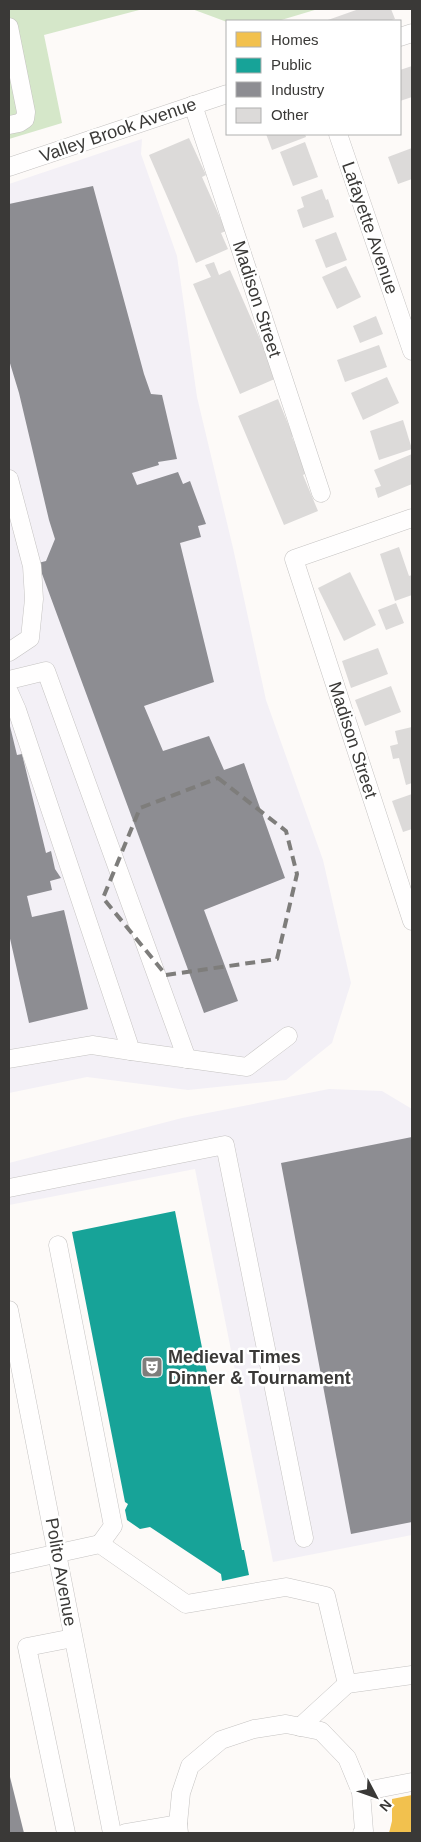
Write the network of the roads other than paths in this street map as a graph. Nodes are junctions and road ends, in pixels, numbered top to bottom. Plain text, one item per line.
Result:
1 (9, 28) edge
2 (226, 94) edge
3 (193, 105) junction
4 (9, 125) edge
5 (338, 135) edge
6 (9, 167) edge
7 (412, 350) edge
8 (9, 479) edge
9 (321, 493) dead end
10 (412, 518) edge
11 (9, 652) edge
12 (9, 680) edge
13 (9, 692) edge
14 (412, 921) edge
15 (288, 1036) dead end
16 (131, 1051) junction
17 (186, 1058) junction
18 (9, 1059) edge
19 (9, 1188) edge
20 (58, 1245) dead end
21 (9, 1310) edge
22 (13, 1354) edge
23 (304, 1538) dead end
24 (100, 1544) junction
25 (56, 1554) junction
26 (9, 1564) edge
27 (73, 1638) junction
28 (412, 1675) edge
29 (347, 1684) junction
30 (300, 1727) junction
31 (412, 1782) edge
32 (362, 1792) junction
33 (179, 1829) edge
34 (66, 1833) edge
35 (112, 1833) edge
36 (125, 1833) edge
37 (362, 1833) edge

1 - 4 street
2 - 3 street, Valley Brook Avenue
3 - 6 street, Valley Brook Avenue
3 - 9 street, Madison Street
5 - 7 street, Lafayette Avenue
8 - 11 street
10 - 14 street, Madison Street
12 - 17 street
13 - 16 street
15 - 17 street
16 - 17 street
16 - 18 street
19 - 23 street
20 - 24 street
21 - 22 street, Polito Avenue
22 - 25 street, Polito Avenue
24 - 25 street
24 - 29 street
25 - 26 street
25 - 27 street, Polito Avenue
27 - 34 street
27 - 35 street, Polito Avenue
28 - 29 street
29 - 30 street
30 - 32 street
30 - 33 street
31 - 32 street
32 - 37 street
33 - 36 street

